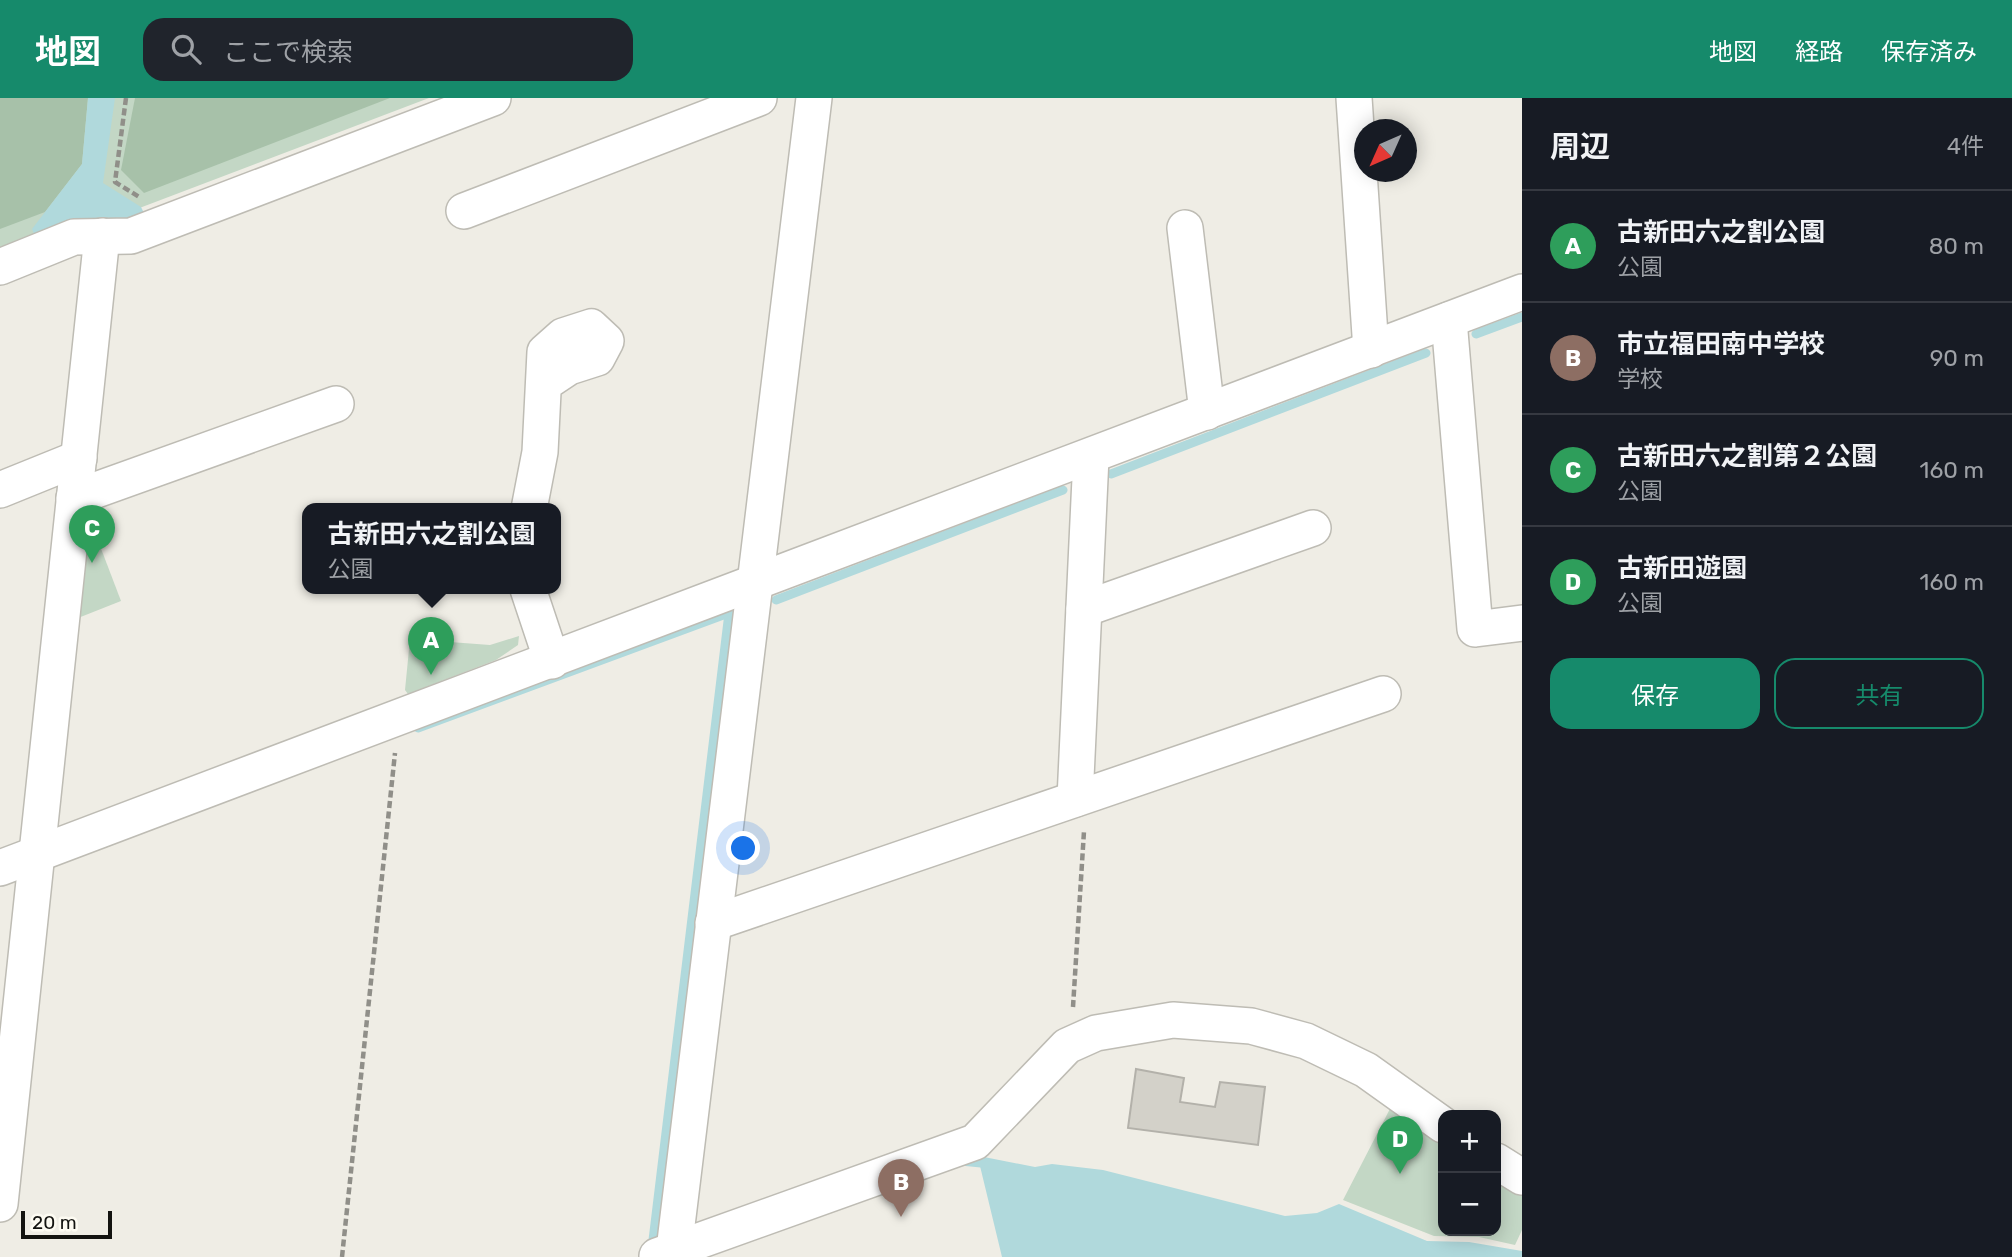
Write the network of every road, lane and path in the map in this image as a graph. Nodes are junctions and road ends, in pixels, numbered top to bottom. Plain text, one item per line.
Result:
1 (125, 98) edge
2 (493, 98) edge
3 (758, 98) edge
4 (814, 98) edge
5 (1354, 98) edge
6 (464, 211) dead end
7 (155, 227) junction
8 (1185, 228) dead end
9 (102, 236) junction
10 (0, 267) edge
11 (1522, 292) edge
12 (1449, 320) junction
13 (1371, 350) junction
14 (545, 383) dead end
15 (336, 404) dead end
16 (1207, 412) junction
17 (1091, 457) junction
18 (79, 458) junction
19 (0, 490) edge
20 (74, 498) junction
21 (530, 503) edge
22 (1313, 528) dead end
23 (754, 585) junction
24 (530, 594) edge
25 (1084, 609) junction
26 (1522, 622) edge
27 (552, 661) junction
28 (1383, 694) dead end
29 (389, 722) junction
30 (1081, 797) junction
31 (39, 853) junction
32 (0, 868) edge
33 (713, 923) junction
34 (1071, 1044) junction
35 (1438, 1121) edge
36 (1501, 1164) edge
37 (1522, 1177) edge
38 (0, 1203) edge
39 (664, 1253) edge
40 (342, 1257) edge

1 - 7 path
2 - 7 street
3 - 6 street
4 - 23 street
5 - 13 street
7 - 9 street
8 - 16 street
9 - 10 street
9 - 18 street
11 - 12 street
12 - 13 street
12 - 26 street
13 - 16 street
14 - 21 street
15 - 20 street
16 - 17 street
17 - 23 street
17 - 25 street
18 - 19 street
18 - 20 street
20 - 31 street
22 - 25 street
23 - 27 street
23 - 33 street
24 - 27 street
25 - 30 street
27 - 29 street
28 - 30 street
29 - 31 street
29 - 40 path
30 - 33 street
30 - 34 path
31 - 32 street
31 - 38 street
33 - 39 street
34 - 35 street
34 - 39 street
36 - 37 street

